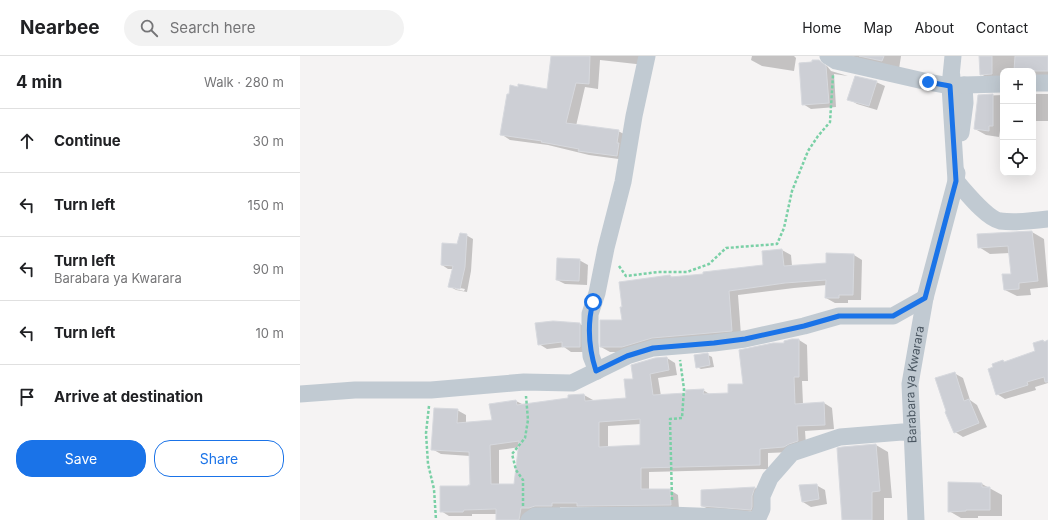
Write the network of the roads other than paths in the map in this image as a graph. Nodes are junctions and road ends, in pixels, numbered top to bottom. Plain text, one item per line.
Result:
1 (648, 56) edge
2 (954, 56) edge
3 (832, 58) edge
4 (1036, 83) edge
5 (1048, 83) edge
6 (1000, 84) edge
7 (957, 85) junction
8 (956, 181) junction
9 (1048, 219) edge
10 (925, 298) junction
11 (596, 371) junction
12 (300, 394) edge
13 (912, 433) junction
14 (532, 518) edge
15 (751, 520) edge
16 (757, 520) edge
17 (916, 520) edge

1 - 11 street
2 - 7 street, Barabara ya Kwarara
3 - 7 street
4 - 5 street
6 - 7 street
7 - 8 street, Barabara ya Kwarara
8 - 9 street
8 - 10 street, Barabara ya Kwarara
10 - 11 street
10 - 13 street, Barabara ya Kwarara
11 - 12 street
13 - 16 street
13 - 17 street, Barabara ya Kwarara
14 - 15 street

